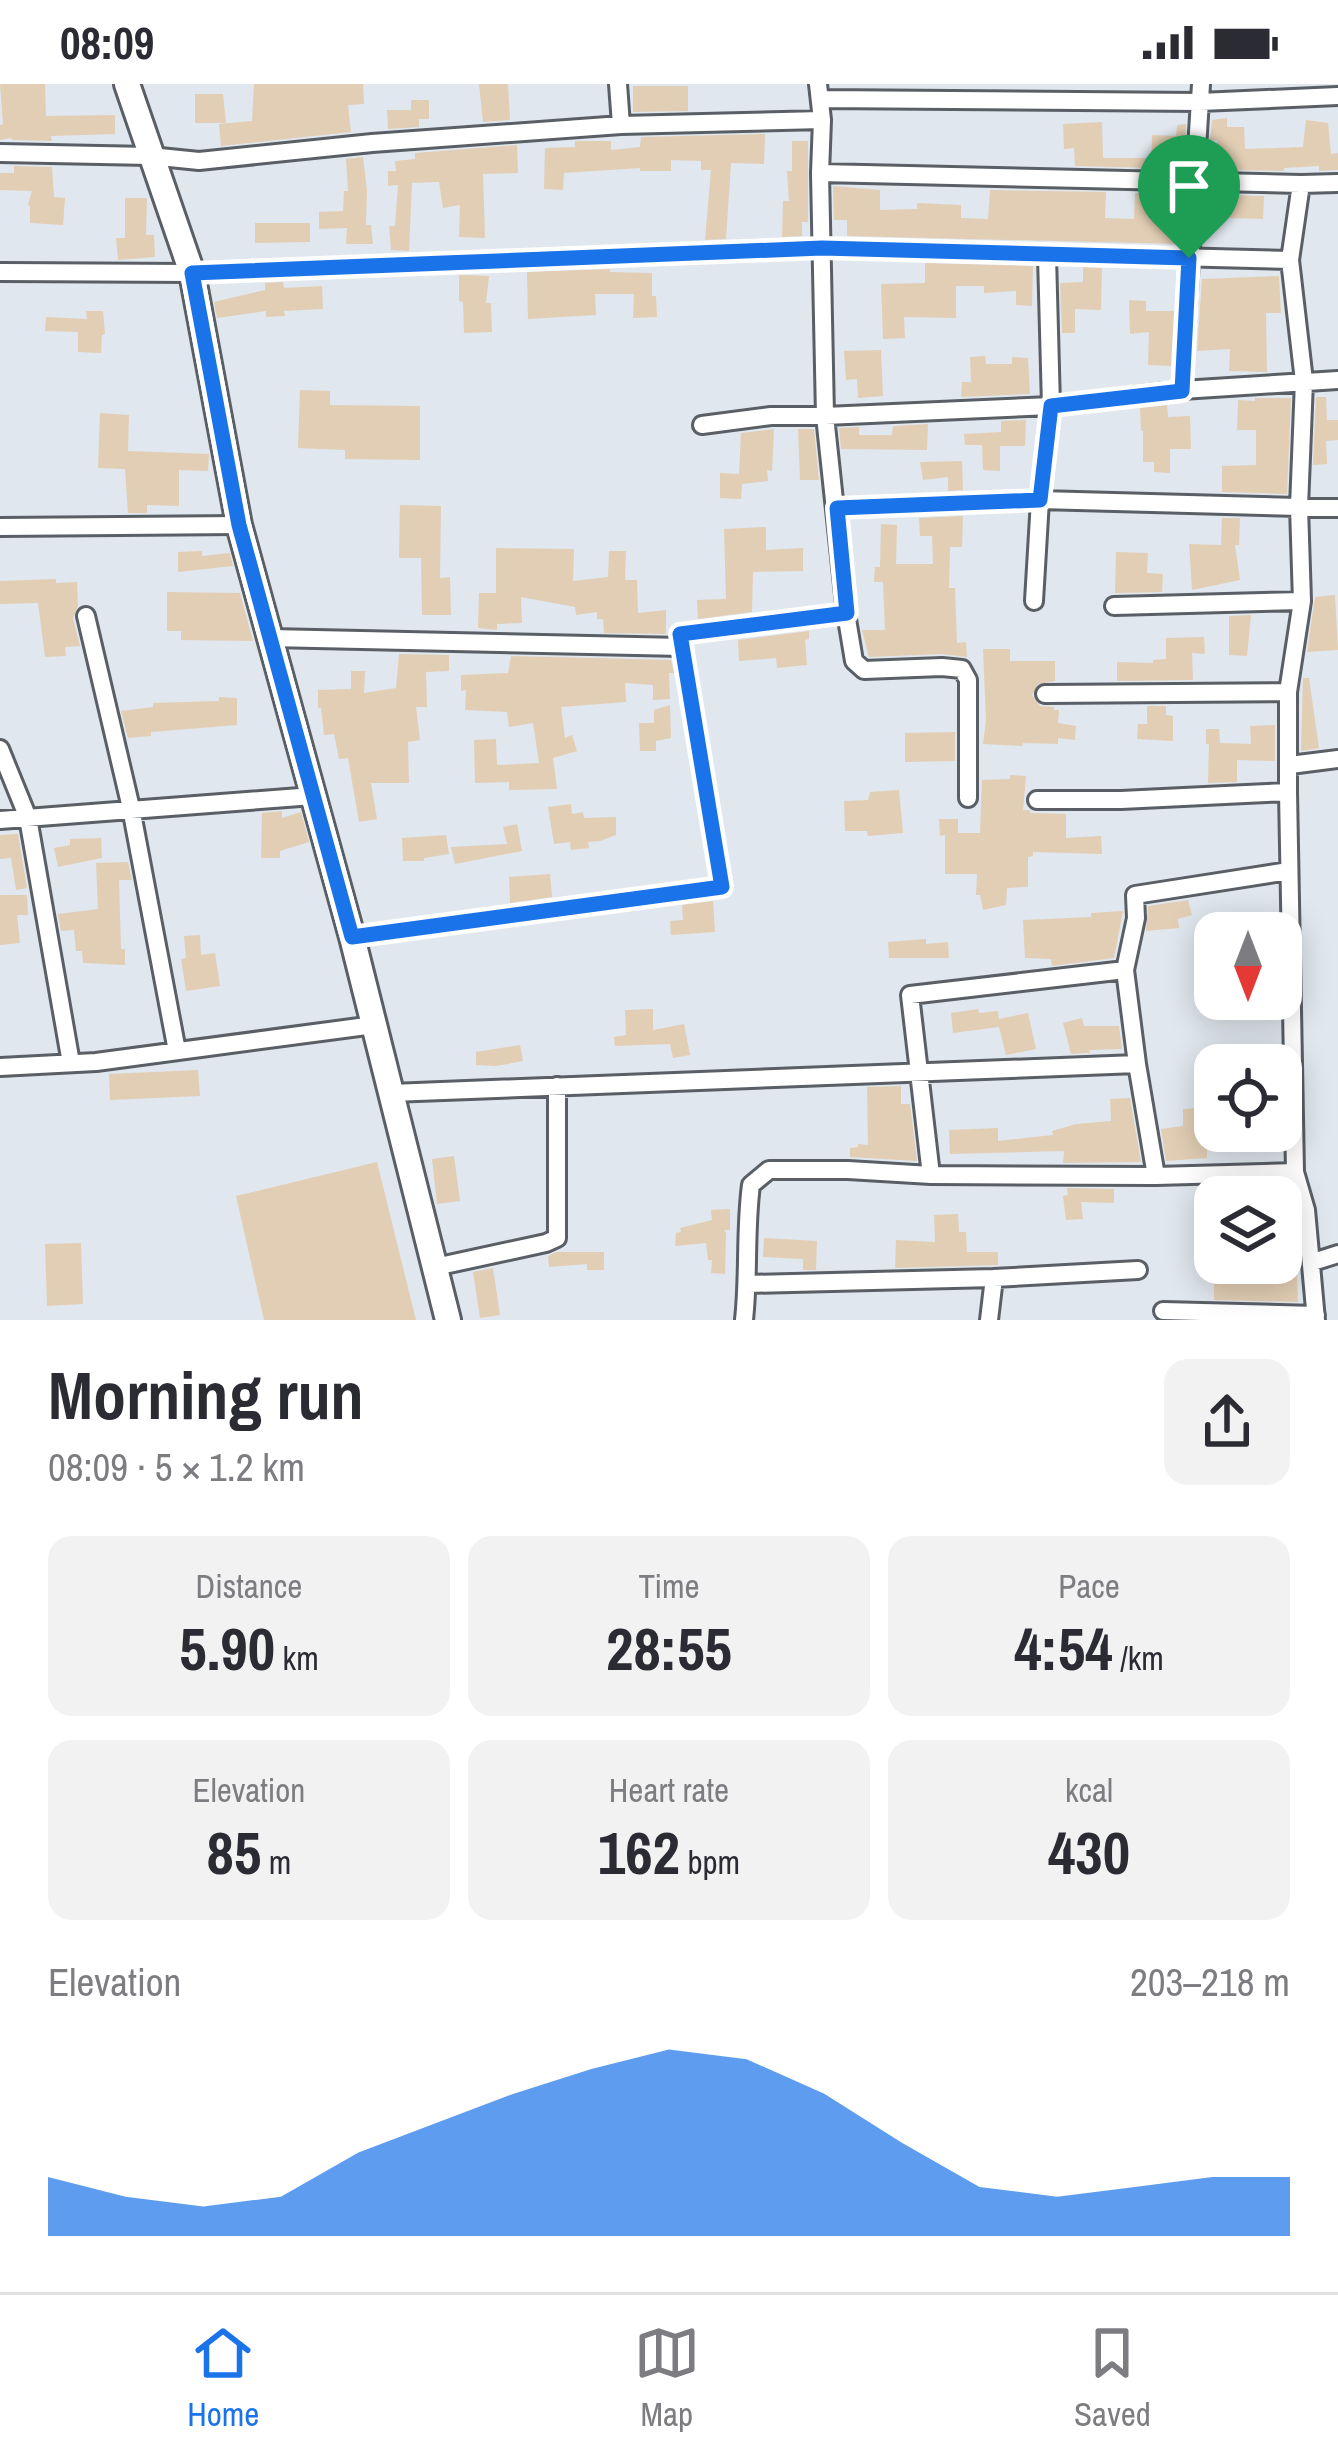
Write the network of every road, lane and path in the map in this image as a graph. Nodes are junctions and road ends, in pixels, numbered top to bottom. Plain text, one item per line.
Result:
1 (127, 84) edge
2 (618, 84) edge
3 (819, 92) edge
4 (1201, 93) edge
5 (1338, 96) edge
6 (822, 120) junction
7 (621, 124) junction
8 (0, 153) edge
9 (150, 156) junction
10 (820, 173) junction
11 (1195, 182) junction
12 (1338, 183) edge
13 (1301, 184) junction
14 (822, 248) junction
15 (1047, 256) junction
16 (1189, 258) junction
17 (1290, 260) junction
18 (0, 272) edge
19 (192, 273) junction
20 (1338, 380) edge
21 (1304, 381) junction
22 (1182, 391) junction
23 (1051, 406) junction
24 (825, 416) junction
25 (702, 425) dead end
26 (1040, 500) junction
27 (1299, 507) junction
28 (837, 508) junction
29 (1338, 508) edge
30 (239, 525) junction
31 (0, 527) edge
32 (1034, 601) dead end
33 (1302, 601) junction
34 (1114, 606) dead end
35 (847, 613) junction
36 (86, 616) dead end
37 (270, 638) junction
38 (682, 647) junction
39 (1288, 692) junction
40 (1045, 694) dead end
41 (0, 749) edge
42 (1338, 759) edge
43 (1290, 765) junction
44 (1288, 792) junction
45 (313, 796) junction
46 (968, 798) dead end
47 (1036, 800) dead end
48 (131, 808) junction
49 (28, 818) junction
50 (0, 820) edge
51 (1289, 871) junction
52 (352, 937) junction
53 (1125, 970) junction
54 (374, 1025) junction
55 (177, 1051) junction
56 (71, 1063) junction
57 (1137, 1064) junction
58 (0, 1067) edge
59 (919, 1074) junction
60 (556, 1087) junction
61 (391, 1093) junction
62 (1295, 1172) junction
63 (931, 1175) junction
64 (1156, 1176) junction
65 (1338, 1254) edge
66 (1313, 1262) junction
67 (435, 1267) junction
68 (1138, 1270) dead end
69 (994, 1278) junction
70 (748, 1284) junction
71 (1162, 1311) dead end
72 (1316, 1318) edge
73 (448, 1320) edge
74 (744, 1320) edge
75 (989, 1320) edge

1 - 9 street
2 - 7 street
3 - 4 street
3 - 6 street
4 - 5 street
4 - 11 street
6 - 7 street
6 - 10 street
7 - 9 street
8 - 9 street
9 - 19 street
10 - 11 street
10 - 14 street
11 - 13 street
11 - 16 street
12 - 13 street
13 - 17 street
14 - 15 street
14 - 19 street
14 - 24 street
15 - 16 street
15 - 23 street
16 - 17 street
16 - 22 street
17 - 21 street
18 - 19 street
19 - 30 street
20 - 21 street
21 - 22 street
21 - 27 street
22 - 23 street
23 - 24 street
23 - 26 street
24 - 25 street
24 - 28 street
26 - 27 street
26 - 28 street
26 - 32 street
27 - 29 street
27 - 33 street
28 - 35 street
30 - 31 street
30 - 37 street
33 - 34 street
33 - 39 street
35 - 38 street
35 - 46 street
36 - 48 street
37 - 38 street
37 - 45 street
38 - 52 street
39 - 40 street
39 - 43 street
41 - 49 street
42 - 43 street
43 - 44 street
44 - 47 street
44 - 51 street
45 - 48 street
45 - 52 street
48 - 49 street
48 - 55 street
49 - 50 street
49 - 56 street
51 - 53 street
51 - 62 street
52 - 54 street
53 - 57 street
53 - 59 street
54 - 55 street
54 - 61 street
55 - 56 street
56 - 58 street
57 - 59 street
57 - 64 street
59 - 60 street
59 - 63 street
60 - 61 street
60 - 67 street
61 - 67 street
62 - 64 street
62 - 66 street
63 - 64 street
63 - 70 street
65 - 66 street
66 - 72 street
67 - 73 street
68 - 69 street
69 - 70 street
69 - 75 street
70 - 74 street
71 - 72 street

